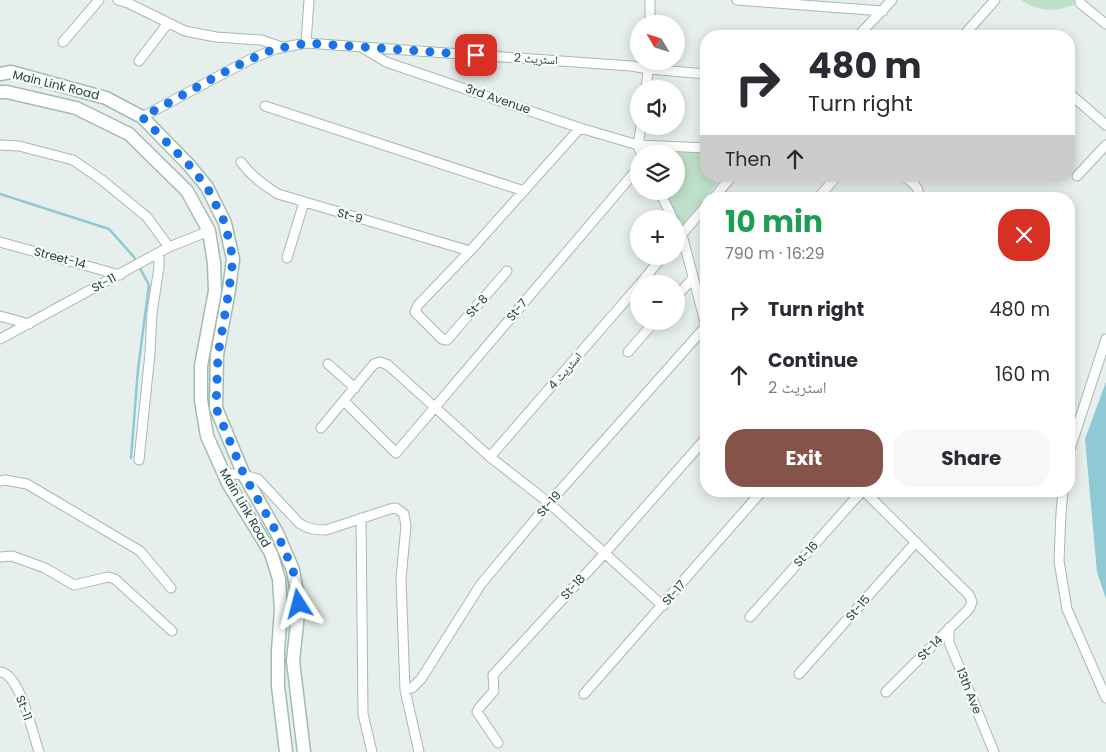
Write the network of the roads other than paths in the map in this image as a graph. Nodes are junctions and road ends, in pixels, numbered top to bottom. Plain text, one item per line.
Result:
1 (99, 0) edge
2 (118, 0) edge
3 (309, 0) edge
4 (650, 0) edge
5 (737, 0) edge
6 (892, 0) edge
7 (995, 0) edge
8 (1080, 0) edge
9 (883, 11) junction
10 (650, 15) edge
11 (1105, 22) edge
12 (168, 23) junction
13 (864, 30) edge
14 (968, 30) edge
15 (63, 42) dead end
16 (306, 43) junction
17 (360, 47) junction
18 (285, 48) junction
19 (139, 61) dead end
20 (630, 65) edge
21 (681, 70) edge
22 (700, 73) edge
23 (0, 74) edge
24 (0, 92) edge
25 (1075, 98) edge
26 (265, 106) dead end
27 (142, 117) junction
28 (1106, 125) edge
29 (580, 128) junction
30 (136, 140) junction
31 (0, 145) edge
32 (630, 146) edge
33 (1106, 146) edge
34 (685, 148) edge
35 (700, 148) edge
36 (241, 162) dead end
37 (1077, 176) dead end
38 (630, 178) edge
39 (727, 182) edge
40 (832, 182) edge
41 (910, 182) edge
42 (524, 191) junction
43 (719, 192) edge
44 (823, 192) edge
45 (919, 192) edge
46 (304, 202) junction
47 (700, 213) edge
48 (209, 231) junction
49 (685, 231) edge
50 (0, 242) edge
51 (169, 247) junction
52 (470, 251) junction
53 (159, 253) junction
54 (685, 255) edge
55 (286, 258) dead end
56 (656, 265) edge
57 (507, 271) dead end
58 (124, 273) junction
59 (647, 275) edge
60 (693, 278) junction
61 (685, 287) edge
62 (630, 294) edge
63 (700, 304) edge
64 (0, 316) edge
65 (209, 322) junction
66 (28, 324) junction
67 (223, 324) junction
68 (647, 330) edge
69 (700, 333) edge
70 (1106, 338) edge
71 (0, 339) edge
72 (628, 352) dead end
73 (328, 364) dead end
74 (355, 388) junction
75 (344, 401) junction
76 (435, 408) junction
77 (322, 428) dead end
78 (1075, 434) edge
79 (700, 445) edge
80 (490, 456) junction
81 (139, 460) dead end
82 (223, 473) junction
83 (244, 475) junction
84 (0, 481) edge
85 (757, 497) edge
86 (858, 497) edge
87 (869, 497) edge
88 (1062, 497) edge
89 (549, 503) junction
90 (361, 518) junction
91 (916, 542) junction
92 (604, 554) junction
93 (0, 557) edge
94 (171, 588) dead end
95 (662, 606) junction
96 (750, 617) dead end
97 (950, 628) junction
98 (172, 630) dead end
99 (0, 672) edge
100 (799, 674) dead end
101 (405, 690) junction
102 (886, 692) dead end
103 (584, 694) dead end
104 (1106, 698) edge
105 (498, 743) dead end
106 (39, 752) edge
107 (286, 752) edge
108 (304, 752) edge
109 (372, 752) edge
110 (419, 752) edge
111 (994, 752) edge

1 - 15 street
2 - 12 street
3 - 16 street
4 - 10 street
5 - 9 street
6 - 9 street
7 - 14 street
8 - 11 street
9 - 13 street
12 - 18 street
12 - 19 street
16 - 17 street, اسٹریٹ 2
16 - 18 street, اسٹریٹ 2
17 - 20 street, اسٹریٹ 2
17 - 29 street, 3rd Avenue
18 - 27 street, اسٹریٹ 2
21 - 22 street, اسٹریٹ 2
23 - 27 street, Main Link Road
24 - 30 street, Main Link Road
25 - 28 street
26 - 42 street
27 - 30 street
27 - 67 street, Main Link Road
29 - 32 street, 3rd Avenue
29 - 42 street
30 - 48 street, Main Link Road
31 - 51 street
33 - 37 street
34 - 35 street, 3rd Avenue
36 - 46 street, St-9
38 - 76 street, St-7
39 - 43 street
40 - 44 street
41 - 45 street
42 - 52 street
46 - 52 street, St-9
46 - 55 street
47 - 49 street
48 - 51 street, St-11
48 - 65 street, Main Link Road
50 - 58 street, Street-14
51 - 53 street, St-11
52 - 57 street, St-8
53 - 58 street, St-11
53 - 81 street
54 - 60 street
56 - 59 street, اسٹریٹ 4
58 - 66 street, St-11
60 - 61 street
60 - 63 street
62 - 80 street, اسٹریٹ 4
64 - 66 street
65 - 67 street
65 - 82 street, Main Link Road
66 - 71 street, St-11
67 - 83 street, Main Link Road
68 - 72 street
69 - 89 street, St-19
70 - 78 street
73 - 74 street
74 - 75 street
74 - 76 street
75 - 76 street, St-7
75 - 77 street
76 - 80 street
79 - 92 street, St-18
80 - 89 street
82 - 83 street
82 - 107 street, Main Link Road
83 - 90 street
83 - 108 street, Main Link Road
84 - 94 street
85 - 95 street, St-17
86 - 96 street, St-16
87 - 91 street
88 - 104 street
89 - 92 street
89 - 101 street, St-19
90 - 101 street
90 - 109 street
91 - 97 street, St-14
91 - 100 street, St-15
92 - 95 street
92 - 105 street, St-18
93 - 98 street
95 - 103 street, St-17
97 - 102 street, St-14
97 - 111 street, 13th Ave
99 - 106 street, St-11
101 - 110 street

